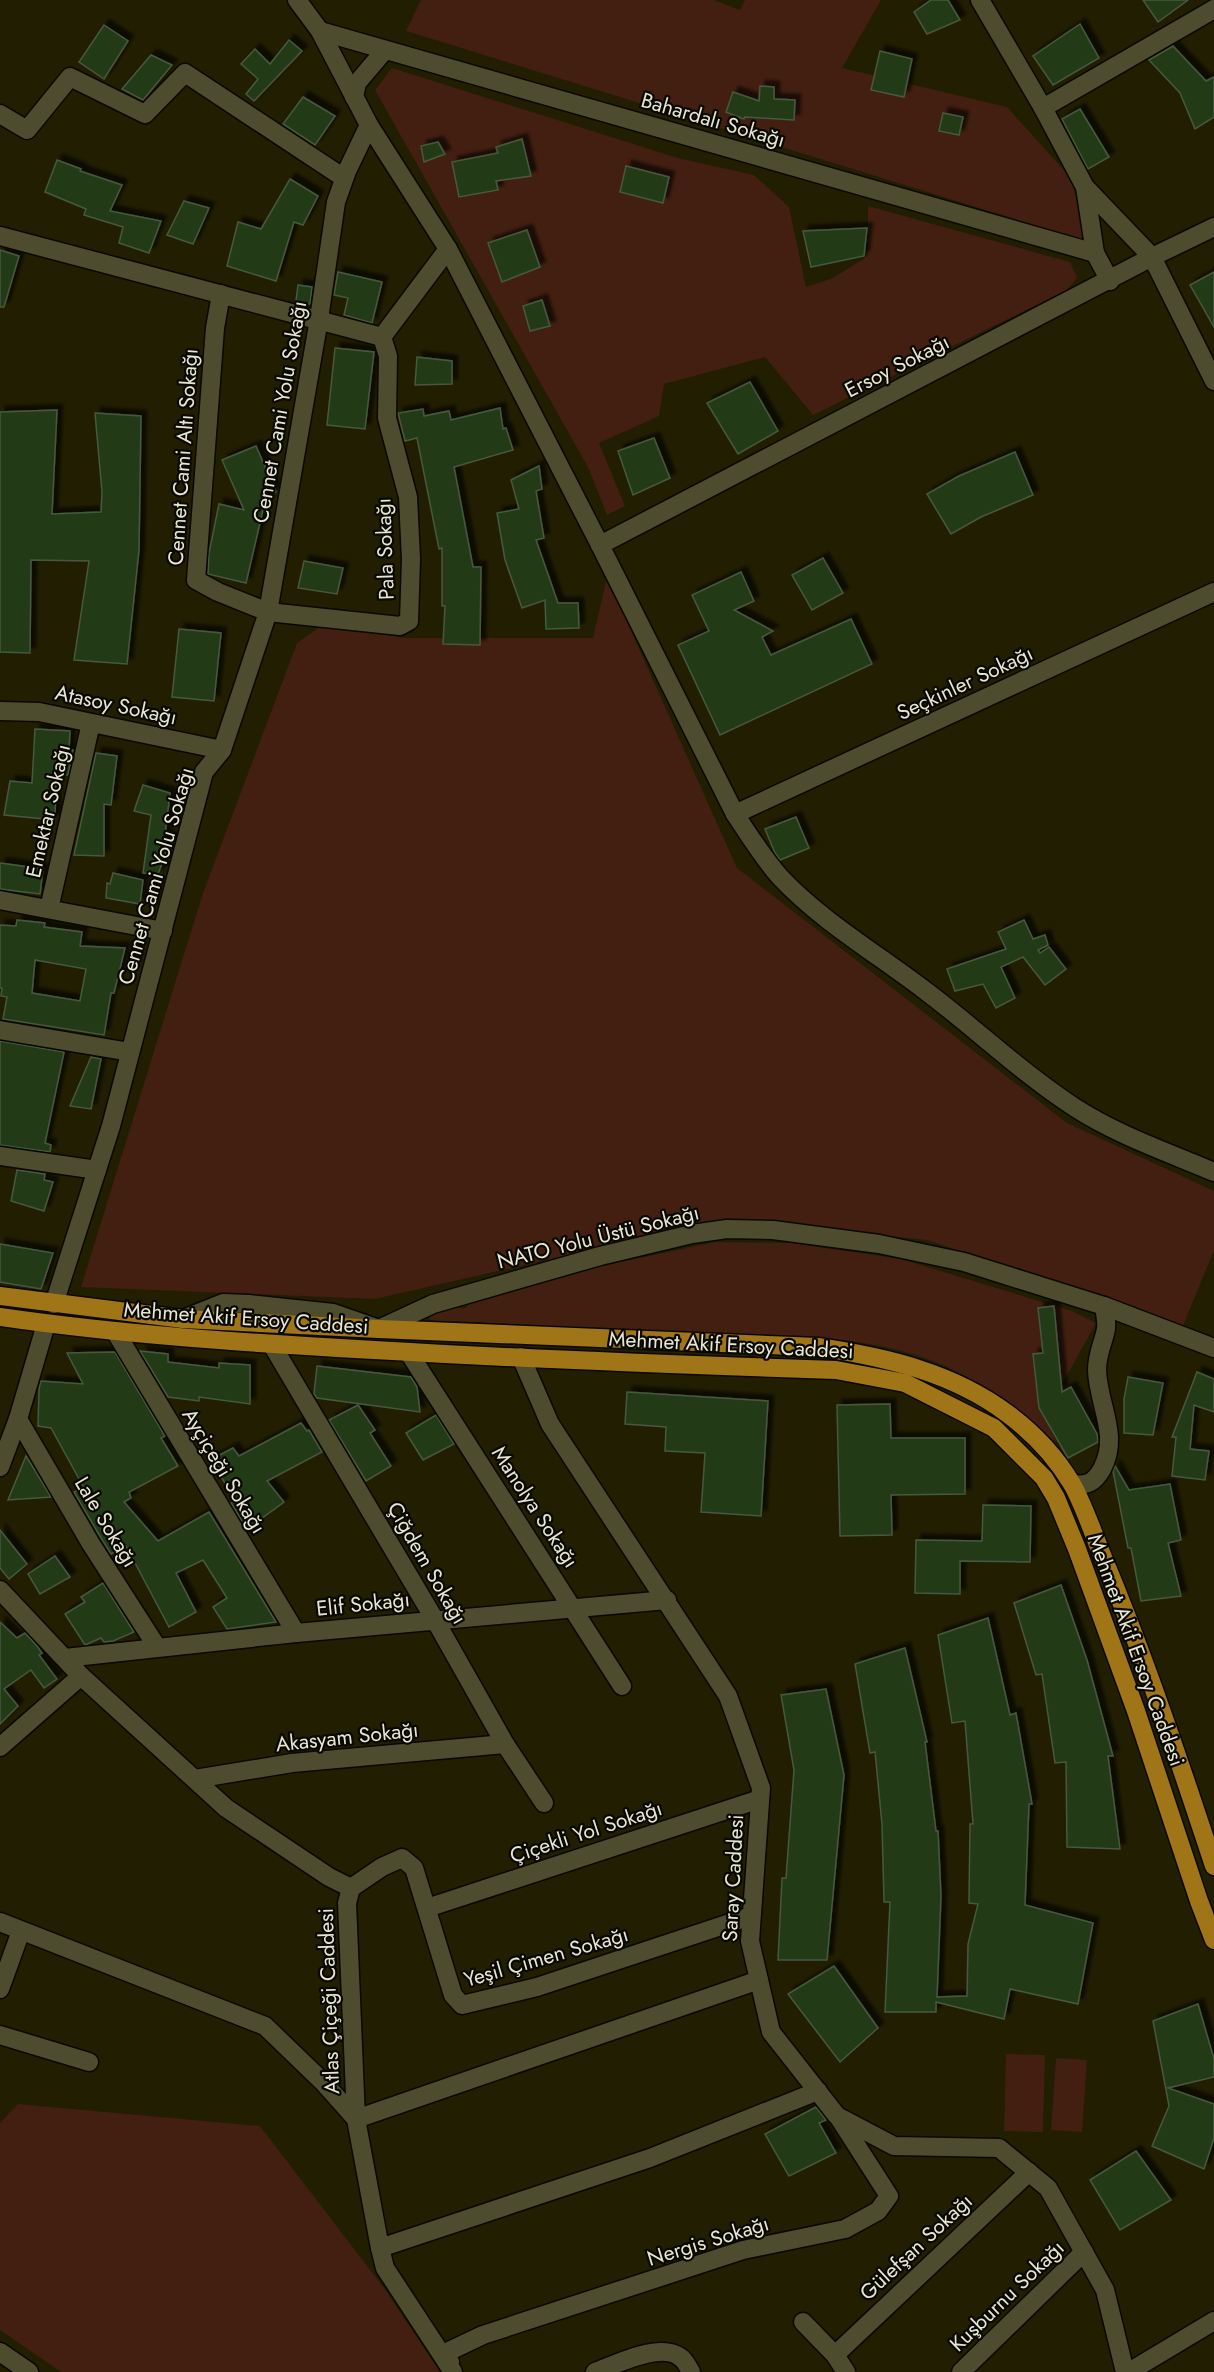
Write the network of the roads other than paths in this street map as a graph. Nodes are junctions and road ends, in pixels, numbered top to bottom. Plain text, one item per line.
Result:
1 (297, 0) edge
2 (980, 0) edge
3 (1214, 9) edge
4 (320, 31) junction
5 (385, 50) junction
6 (354, 97) junction
7 (1043, 108) junction
8 (0, 114) edge
9 (369, 125) junction
10 (344, 178) junction
11 (1085, 187) junction
12 (1214, 227) edge
13 (0, 236) edge
14 (448, 249) junction
15 (1095, 253) junction
16 (1152, 257) junction
17 (1110, 281) junction
18 (220, 294) junction
19 (319, 319) junction
20 (382, 337) junction
21 (1214, 381) edge
22 (600, 545) junction
23 (1214, 592) edge
24 (268, 612) junction
25 (0, 711) edge
26 (90, 723) junction
27 (222, 750) junction
28 (735, 814) junction
29 (0, 900) edge
30 (49, 909) junction
31 (163, 931) junction
32 (0, 1030) edge
33 (130, 1052) junction
34 (0, 1156) edge
35 (97, 1170) junction
36 (1214, 1172) edge
37 (0, 1296) edge
38 (54, 1304) junction
39 (1104, 1306) junction
40 (0, 1317) edge
41 (46, 1324) junction
42 (379, 1329) junction
43 (114, 1331) junction
44 (517, 1334) junction
45 (272, 1345) junction
46 (1214, 1348) edge
47 (378, 1350) junction
48 (409, 1353) junction
49 (521, 1357) junction
50 (18, 1419) junction
51 (0, 1467) edge
52 (1072, 1484) junction
53 (1056, 1498) junction
54 (0, 1590) edge
55 (667, 1600) junction
56 (575, 1609) junction
57 (435, 1620) junction
58 (296, 1633) junction
59 (157, 1647) junction
60 (65, 1658) junction
61 (81, 1676) junction
62 (622, 1686) dead end
63 (505, 1744) junction
64 (0, 1747) edge
65 (195, 1779) junction
66 (760, 1799) junction
67 (544, 1803) dead end
68 (1214, 1866) edge
69 (351, 1888) junction
70 (427, 1908) junction
71 (752, 1916) junction
72 (0, 1922) edge
73 (21, 1931) junction
74 (1214, 1940) edge
75 (759, 1980) junction
76 (0, 1989) edge
77 (0, 2035) edge
78 (89, 2062) dead end
79 (818, 2091) junction
80 (837, 2116) junction
81 (356, 2119) junction
82 (1029, 2172) junction
83 (380, 2248) junction
84 (1084, 2252) junction
85 (1214, 2320) edge
86 (803, 2322) dead end
87 (0, 2352) edge
88 (443, 2354) junction
89 (835, 2355) junction
90 (29, 2372) edge
91 (453, 2372) edge
92 (460, 2372) edge
93 (595, 2372) edge
94 (691, 2372) edge
95 (846, 2372) edge
96 (961, 2372) edge
97 (1127, 2372) edge

1 - 4 street
2 - 7 street
3 - 7 street
4 - 5 street, Bahardalı Sokağı
4 - 6 street
5 - 6 street
5 - 15 street, Bahardalı Sokağı
6 - 9 street
7 - 11 street
8 - 10 street
9 - 10 street, Cennet Cami Yolu Sokağı
9 - 14 street
10 - 19 street, Cennet Cami Yolu Sokağı
11 - 15 street
11 - 16 street
12 - 16 street, Ersoy Sokağı
13 - 18 street
14 - 20 street
14 - 22 street
15 - 17 street
16 - 17 street, Ersoy Sokağı
16 - 21 street
17 - 22 street, Ersoy Sokağı
18 - 19 street
18 - 24 street, Cennet Cami Altı Sokağı
19 - 20 street
19 - 24 street, Cennet Cami Yolu Sokağı
20 - 24 street, Pala Sokağı
22 - 28 street
23 - 28 street, Seçkinler Sokağı
24 - 27 street, Cennet Cami Yolu Sokağı
25 - 26 street, Atasoy Sokağı
26 - 27 street, Atasoy Sokağı
26 - 30 street, Emektar Sokağı
27 - 31 street, Cennet Cami Yolu Sokağı
28 - 36 street
29 - 30 street
30 - 31 street
31 - 33 street, Cennet Cami Yolu Sokağı
32 - 33 street
33 - 35 street, Cennet Cami Yolu Sokağı
34 - 35 street
35 - 38 street, Cennet Cami Yolu Sokağı
37 - 38 main road, Mehmet Akif Ersoy Caddesi
38 - 41 main road, Cennet Cami Yolu Sokağı
38 - 42 main road, Mehmet Akif Ersoy Caddesi
39 - 42 street, NATO Yolu Üstü Sokağı
39 - 46 street, NATO Yolu Üstü Sokağı
39 - 52 street
40 - 41 main road, Mehmet Akif Ersoy Caddesi
41 - 43 main road, Mehmet Akif Ersoy Caddesi
41 - 50 street
42 - 44 main road, Mehmet Akif Ersoy Caddesi
42 - 47 main road
43 - 45 main road, Mehmet Akif Ersoy Caddesi
43 - 58 street, Ayçiçeği Sokağı
44 - 49 main road
44 - 52 main road, Mehmet Akif Ersoy Caddesi
45 - 47 main road, Mehmet Akif Ersoy Caddesi
45 - 57 street, Çiğdem Sokağı
47 - 48 main road, Mehmet Akif Ersoy Caddesi
48 - 49 main road, Mehmet Akif Ersoy Caddesi
48 - 56 street, Manolya Sokağı
49 - 53 main road, Mehmet Akif Ersoy Caddesi
49 - 55 street, Saray Caddesi
50 - 51 street
50 - 59 street, Lale Sokağı
52 - 53 main road
52 - 68 main road, Mehmet Akif Ersoy Caddesi
53 - 74 main road, Mehmet Akif Ersoy Caddesi
54 - 60 street, Atlas Çiçeği Caddesi
55 - 56 street, Elif Sokağı
55 - 66 street, Saray Caddesi
56 - 57 street, Elif Sokağı
56 - 62 street, Manolya Sokağı
57 - 58 street, Elif Sokağı
57 - 63 street, Çiğdem Sokağı
58 - 59 street, Elif Sokağı
59 - 60 street, Elif Sokağı
60 - 61 street, Atlas Çiçeği Caddesi
61 - 64 street
61 - 65 street, Atlas Çiçeği Caddesi
63 - 65 street, Akasyam Sokağı
63 - 67 street, Çiğdem Sokağı
65 - 69 street, Atlas Çiçeği Caddesi
66 - 70 street, Çiçekli Yol Sokağı
66 - 71 street, Saray Caddesi
69 - 70 street, Yeşil Çimen Sokağı
69 - 81 street, Atlas Çiçeği Caddesi
70 - 71 street, Yeşil Çimen Sokağı
71 - 75 street, Saray Caddesi
72 - 73 street
73 - 76 street
73 - 81 street
75 - 79 street, Saray Caddesi
75 - 81 street
77 - 78 street
79 - 80 street, Saray Caddesi
79 - 83 street
80 - 82 street, Saray Caddesi
80 - 88 street, Nergis Sokağı
81 - 83 street, Atlas Çiçeği Caddesi
82 - 84 street, Saray Caddesi
82 - 89 street, Gülefşan Sokağı
83 - 88 street, Atlas Çiçeği Caddesi
84 - 96 street, Kuşburnu Sokağı
84 - 97 street, Saray Caddesi
85 - 97 street
86 - 89 street
87 - 90 street
88 - 91 street, Atlas Çiçeği Caddesi
88 - 92 street
89 - 95 street
93 - 94 street

